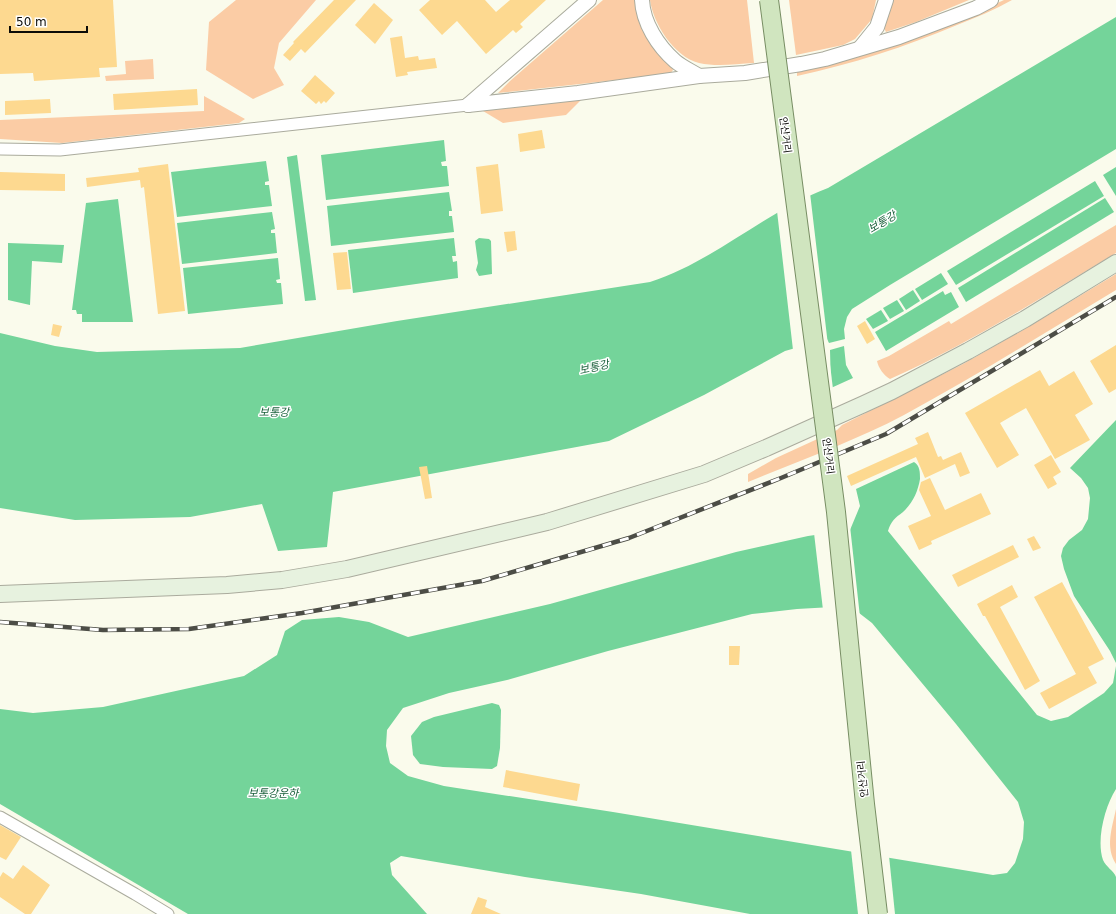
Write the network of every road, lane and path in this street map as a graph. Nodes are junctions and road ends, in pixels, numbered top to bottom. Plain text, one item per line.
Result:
1 (589, 0) edge
2 (642, 0) edge
3 (769, 0) edge
4 (886, 0) edge
5 (990, 0) edge
6 (860, 48) junction
7 (698, 76) junction
8 (468, 105) junction
9 (0, 149) edge
10 (1116, 263) edge
11 (0, 594) edge
12 (0, 816) edge
13 (168, 914) edge
14 (878, 914) edge

1 - 8 street
2 - 7 street
3 - 14 main road, 안산거리, bridge
4 - 6 street
5 - 6 street
6 - 7 street
7 - 8 street
8 - 9 street
10 - 11 main road
12 - 13 street

